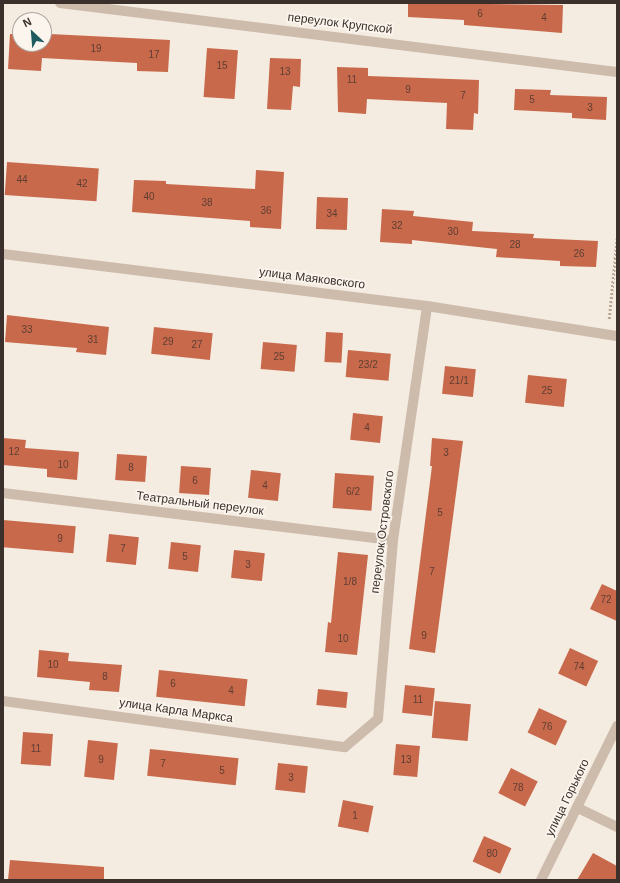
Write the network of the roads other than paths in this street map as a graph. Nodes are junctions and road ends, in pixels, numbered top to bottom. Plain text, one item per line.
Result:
1 (60, 3) edge
2 (617, 72) edge
3 (3, 254) edge
4 (427, 306) junction
5 (612, 336) edge
6 (3, 493) edge
7 (393, 540) junction
8 (3, 701) edge
9 (617, 726) edge
10 (345, 747) joint
11 (578, 808) junction
12 (617, 827) edge
13 (541, 880) edge

1 - 2 street, переулок Крупской
3 - 4 street, улица Маяковского
4 - 5 street, улица Маяковского
4 - 7 street, переулок Островского
6 - 7 street, Театральный переулок
7 - 10 street, переулок Островского
8 - 10 street, улица Карла Маркса
9 - 11 street, улица Горького
11 - 12 street
11 - 13 street, улица Горького

